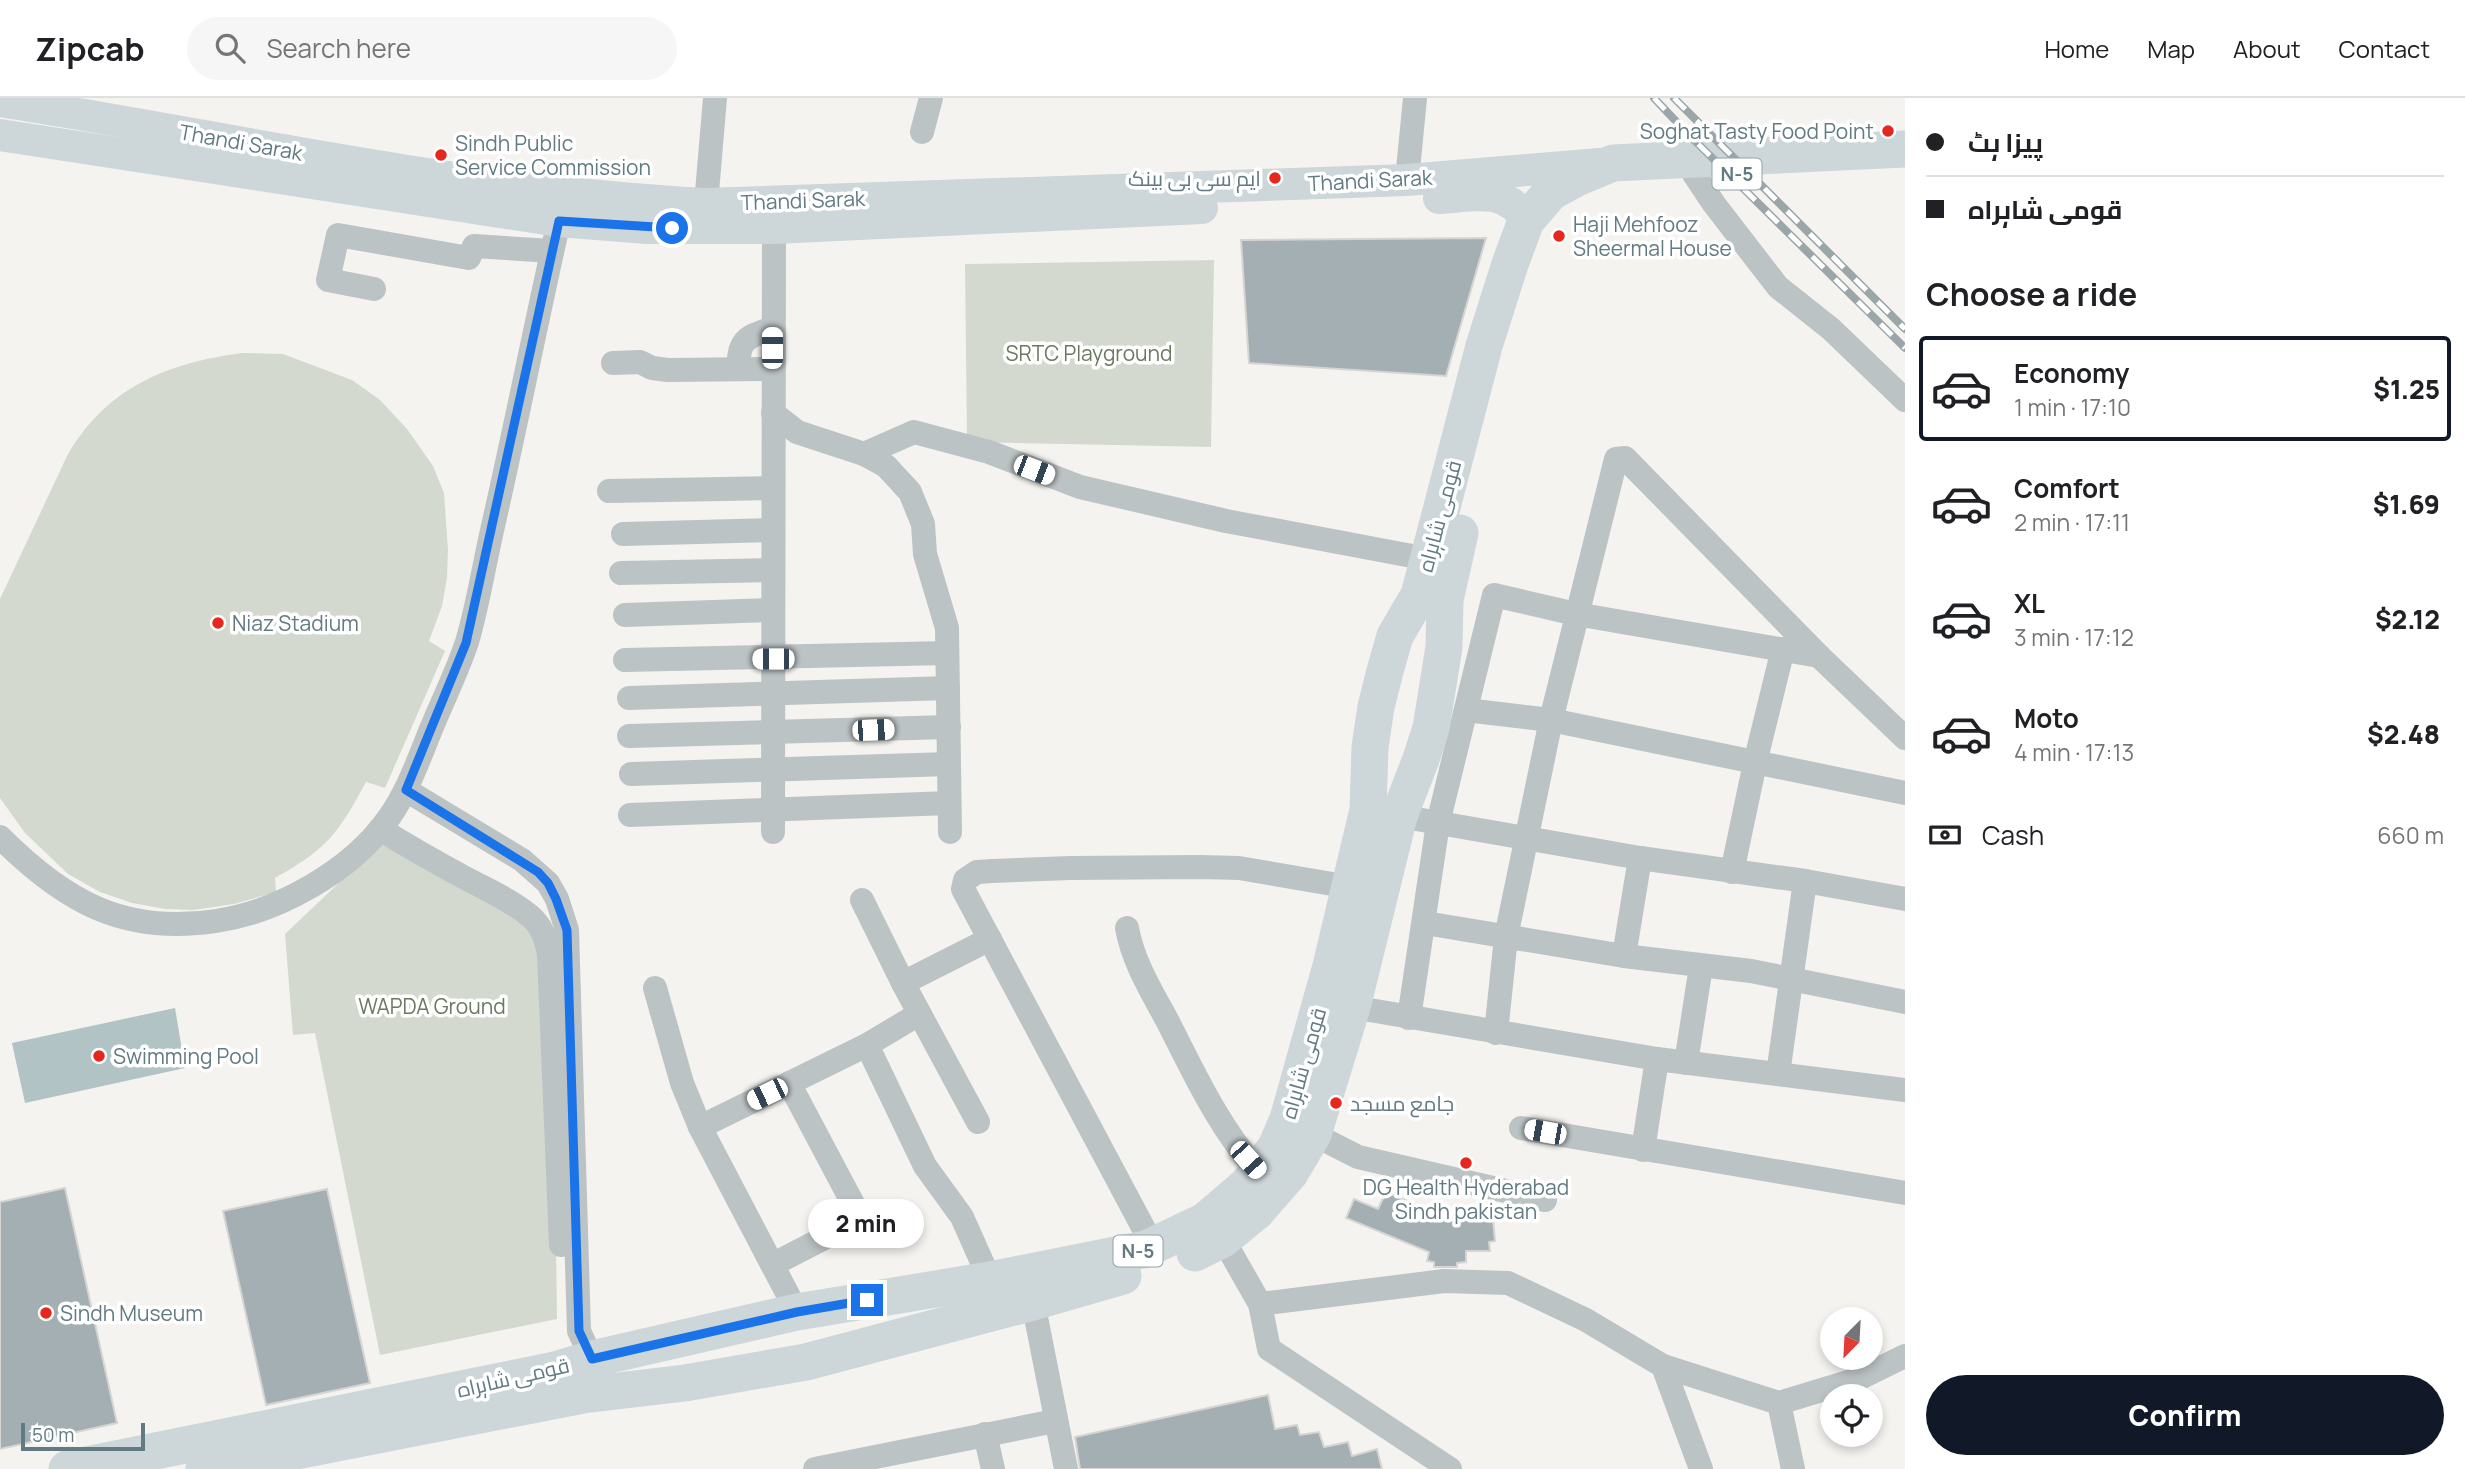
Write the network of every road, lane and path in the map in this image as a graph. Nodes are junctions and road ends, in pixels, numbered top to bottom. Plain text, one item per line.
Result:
1 (715, 98) edge
2 (931, 98) edge
3 (1415, 98) edge
4 (0, 101) edge
5 (922, 132) dead end
6 (0, 135) edge
7 (1905, 149) edge
8 (217, 154) junction
9 (1614, 163) junction
10 (1905, 171) edge
11 (1694, 174) junction
12 (1407, 180) junction
13 (706, 204) junction
14 (559, 221) junction
15 (1526, 221) junction
16 (774, 228) junction
17 (552, 251) junction
18 (374, 289) dead end
19 (772, 328) junction
20 (613, 363) dead end
21 (738, 369) junction
22 (772, 369) junction
23 (1905, 400) edge
24 (772, 413) junction
25 (864, 454) junction
26 (773, 488) junction
27 (609, 491) dead end
28 (773, 530) junction
29 (623, 534) dead end
30 (1428, 559) junction
31 (773, 570) junction
32 (621, 573) dead end
33 (1432, 598) junction
34 (773, 610) junction
35 (1576, 614) junction
36 (625, 615) dead end
37 (1783, 649) junction
38 (947, 653) junction
39 (1819, 656) junction
40 (773, 659) junction
41 (625, 660) dead end
42 (948, 688) junction
43 (773, 693) junction
44 (629, 698) dead end
45 (1466, 710) junction
46 (1551, 720) junction
47 (948, 727) junction
48 (773, 733) junction
49 (629, 736) dead end
50 (1905, 738) edge
51 (1755, 763) junction
52 (949, 764) junction
53 (773, 771) junction
54 (631, 774) dead end
55 (406, 790) junction
56 (1905, 793) edge
57 (949, 803) junction
58 (630, 814) dead end
59 (1399, 816) junction
60 (773, 821) junction
61 (1438, 823) junction
62 (380, 829) junction
63 (950, 832) dead end
64 (1527, 836) junction
65 (0, 837) edge
66 (1640, 858) junction
67 (1732, 872) junction
68 (1805, 881) junction
69 (1350, 887) junction
70 (1905, 899) edge
71 (862, 900) dead end
72 (1425, 923) junction
73 (1127, 928) dead end
74 (1506, 937) junction
75 (990, 939) junction
76 (1624, 956) junction
77 (1701, 966) junction
78 (1791, 979) junction
79 (903, 983) junction
80 (655, 988) dead end
81 (1905, 1002) edge
82 (1352, 1007) junction
83 (919, 1014) junction
84 (1409, 1018) junction
85 (1496, 1033) junction
86 (867, 1045) junction
87 (1657, 1059) junction
88 (1686, 1063) junction
89 (1778, 1074) junction
90 (789, 1083) junction
91 (1905, 1090) edge
92 (978, 1122) dead end
93 (700, 1127) junction
94 (1521, 1128) dead end
95 (1313, 1134) junction
96 (1643, 1150) junction
97 (1272, 1167) junction
98 (1905, 1193) edge
99 (1545, 1200) dead end
100 (1223, 1239) junction
101 (1153, 1246) junction
102 (774, 1264) junction
103 (989, 1280) junction
104 (1033, 1302) junction
105 (1260, 1304) junction
106 (807, 1310) junction
107 (744, 1324) junction
108 (922, 1332) junction
109 (1905, 1356) edge
110 (592, 1359) junction
111 (1663, 1366) junction
112 (555, 1370) junction
113 (666, 1385) junction
114 (1779, 1403) junction
115 (1055, 1421) junction
116 (985, 1434) junction
117 (276, 1462) edge
118 (67, 1469) edge
119 (204, 1469) edge
120 (815, 1469) edge
121 (993, 1469) edge
122 (1066, 1469) edge
123 (1450, 1469) edge
124 (1701, 1469) edge
125 (1793, 1469) edge

1 - 13 street
2 - 5 street
3 - 12 street
4 - 8 main road, Thandi Sarak
6 - 8 main road, Thandi Sarak
7 - 9 highway, قومی شاہراہ / N-5
8 - 13 main road, Thandi Sarak
8 - 14 main road, Thandi Sarak
9 - 12 main road, Thandi Sarak
9 - 15 highway, قومی شاہراہ / N-5
10 - 11 highway, قومی شاہراہ / N-5
11 - 23 street
11 - 33 highway, قومی شاہراہ / N-5
12 - 13 main road, Thandi Sarak
14 - 16 main road, Thandi Sarak
14 - 17 street
15 - 16 main road, Thandi Sarak
15 - 30 highway, قومی شاہراہ / N-5
16 - 19 street
17 - 18 street
17 - 55 street
19 - 21 street
19 - 22 street
20 - 21 street
21 - 22 street
22 - 24 street
24 - 25 street
24 - 26 street
25 - 30 street
25 - 38 street
26 - 27 street
26 - 28 street
28 - 29 street
28 - 31 street
30 - 33 highway, قومی شاہراہ / N-5
31 - 32 street
31 - 34 street
33 - 59 highway, قومی شاہراہ / N-5
33 - 69 highway, قومی شاہراہ / N-5
34 - 36 street
34 - 40 street
35 - 37 street
35 - 39 street
35 - 45 street
35 - 46 street
37 - 39 street
37 - 51 street
38 - 40 street
38 - 42 street
39 - 50 street
40 - 41 street
40 - 43 street
42 - 43 street
42 - 47 street
43 - 44 street
43 - 48 street
45 - 46 street
45 - 61 street
46 - 51 street
46 - 64 street
47 - 48 street
47 - 52 street
48 - 49 street
48 - 53 street
51 - 56 street
51 - 67 street
52 - 53 street
52 - 57 street
53 - 54 street
53 - 60 street
55 - 62 street
55 - 110 street
57 - 60 street
57 - 63 street
58 - 60 street
59 - 61 street
59 - 82 highway, قومی شاہراہ / N-5
61 - 64 street
61 - 72 street
62 - 65 street
62 - 112 street
64 - 66 street
64 - 74 street
66 - 67 street
66 - 76 street
67 - 68 street
68 - 70 street
68 - 78 street
69 - 75 street
69 - 97 highway, قومی شاہراہ / N-5
71 - 79 street
72 - 74 street
72 - 84 street
73 - 97 street
74 - 76 street
74 - 85 street
75 - 79 street
75 - 101 street
76 - 77 street
77 - 78 street
77 - 88 street
78 - 81 street
78 - 89 street
79 - 83 street
80 - 93 street
82 - 84 street
82 - 95 highway, قومی شاہراہ / N-5
83 - 86 street
83 - 92 street
84 - 85 street
85 - 87 street
86 - 90 street
86 - 103 street
87 - 88 street
87 - 96 street
88 - 89 street
89 - 91 street
90 - 93 street
90 - 102 street
93 - 102 street
94 - 96 street
95 - 97 highway, قومی شاہراہ / N-5
95 - 99 street
96 - 98 street
97 - 100 highway, قومی شاہراہ / N-5
97 - 101 highway, قومی شاہراہ / N-5
100 - 104 highway, قومی شاہراہ / N-5
100 - 105 street
101 - 103 highway, قومی شاہراہ / N-5
102 - 106 street
103 - 106 highway, قومی شاہراہ / N-5
104 - 108 highway, قومی شاہراہ / N-5
104 - 115 street
105 - 111 street
105 - 123 street
106 - 107 highway, قومی شاہراہ / N-5
106 - 108 highway
107 - 110 highway, قومی شاہراہ / N-5
107 - 113 highway
108 - 113 highway, قومی شاہراہ / N-5
109 - 114 street
110 - 112 highway, قومی شاہراہ / N-5
111 - 114 street
111 - 124 street
112 - 118 highway, قومی شاہراہ / N-5
113 - 117 highway, قومی شاہراہ / N-5
114 - 125 street
115 - 116 street
115 - 122 street
116 - 120 street
116 - 121 street
117 - 119 highway, قومی شاہراہ / N-5

